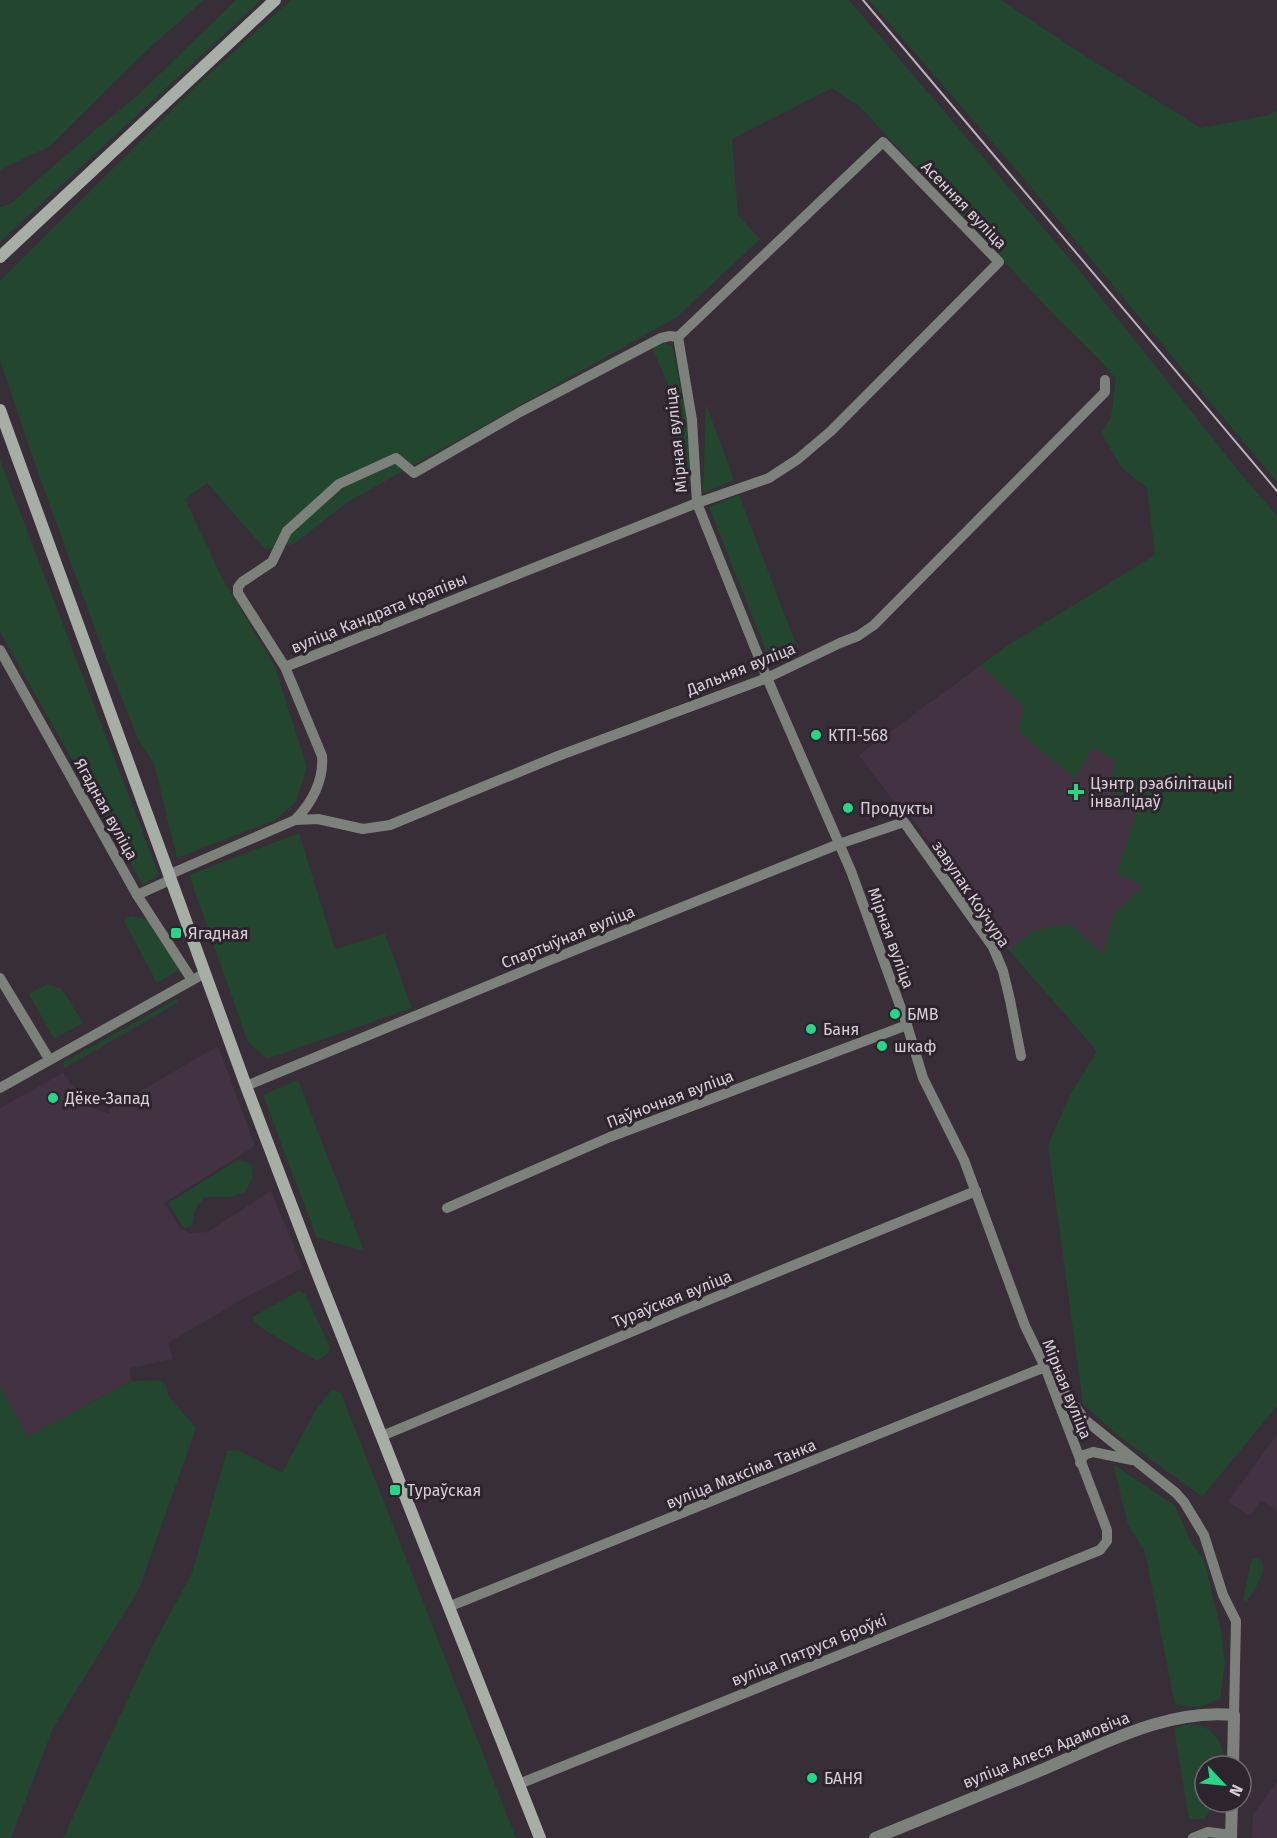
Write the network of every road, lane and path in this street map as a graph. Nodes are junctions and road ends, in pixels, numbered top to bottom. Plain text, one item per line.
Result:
1 (275, 0) edge
2 (0, 257) edge
3 (678, 337) junction
4 (1105, 380) dead end
5 (0, 410) edge
6 (698, 503) junction
7 (0, 650) edge
8 (285, 667) junction
9 (767, 678) junction
10 (296, 820) junction
11 (904, 822) joint
12 (838, 844) junction
13 (169, 878) junction
14 (137, 895) junction
15 (205, 973) junction
16 (0, 978) edge
17 (192, 980) junction
18 (907, 1025) junction
19 (1021, 1056) dead end
20 (49, 1059) junction
21 (246, 1086) junction
22 (0, 1088) edge
23 (976, 1191) junction
24 (447, 1208) dead end
25 (1045, 1367) junction
26 (382, 1436) junction
27 (1138, 1461) junction
28 (1080, 1462) junction
29 (1107, 1541) joint
30 (448, 1607) junction
31 (1234, 1715) junction
32 (1233, 1754) edge
33 (519, 1784) junction
34 (1232, 1814) edge
35 (1231, 1836) edge
36 (540, 1838) edge
37 (875, 1838) edge
38 (1193, 1838) edge

1 - 2 main road
3 - 6 street, Мірная вуліца
3 - 6 street, Асенняя вуліца
3 - 8 street, вуліца Кандрата Крапівы
4 - 9 street, Дальняя вуліца
5 - 13 main road
6 - 8 street, вуліца Кандрата Крапівы
6 - 9 street, Мірная вуліца
7 - 14 street, Ягадная вуліца
8 - 10 street
9 - 10 street, Дальняя вуліца
9 - 12 street, Мірная вуліца
10 - 13 street
11 - 12 street, Спартыўная вуліца
11 - 19 street, завулак Коўчура
12 - 18 street, Мірная вуліца
12 - 21 street, Спартыўная вуліца
13 - 14 street
13 - 15 main road
14 - 17 street, Ягадная вуліца
15 - 17 street
15 - 21 main road
16 - 20 street
17 - 20 street
18 - 23 street, Мірная вуліца
18 - 24 street, Паўночная вуліца
20 - 22 street
21 - 26 main road
23 - 25 street, Мірная вуліца
23 - 26 street, Тураўская вуліца
25 - 27 street
25 - 28 street, Мірная вуліца
25 - 30 street, вуліца Максіма Танка
26 - 30 main road
27 - 28 street
27 - 31 street
28 - 29 street, Мірная вуліца
29 - 33 street, вуліца Пятруся Броўкі
30 - 33 main road
31 - 32 street
31 - 37 street, вуліца Алеся Адамовіча
33 - 36 main road
34 - 35 street
35 - 38 street

